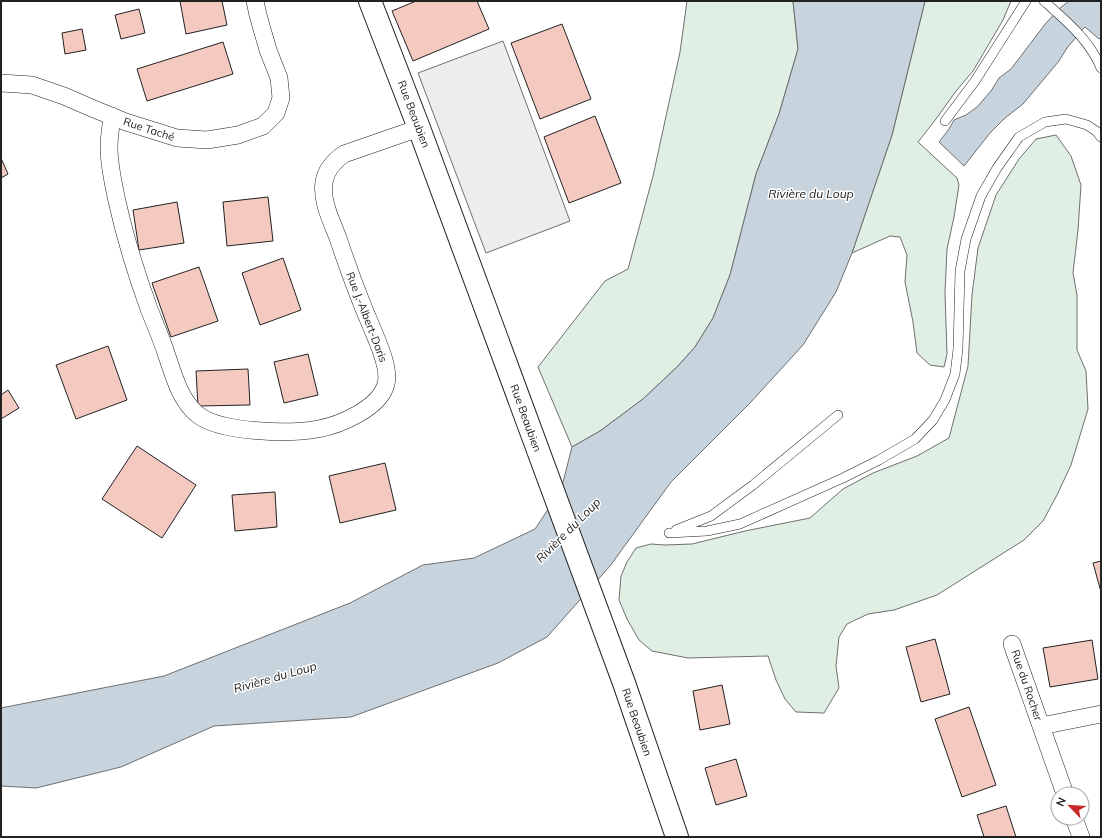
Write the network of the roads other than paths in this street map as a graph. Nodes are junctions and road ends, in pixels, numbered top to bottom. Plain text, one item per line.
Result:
1 (255, 1) edge
2 (370, 1) edge
3 (1026, 1) edge
4 (1047, 4) edge
5 (1101, 68) edge
6 (1, 82) edge
7 (112, 116) junction
8 (945, 121) dead end
9 (419, 128) junction
10 (1101, 137) edge
11 (838, 415) dead end
12 (1012, 644) dead end
13 (1101, 714) edge
14 (1041, 726) junction
15 (1062, 786) edge
16 (1077, 826) edge
17 (677, 837) edge
18 (1080, 837) edge

1 - 7 street, Rue Taché
2 - 9 main road, Rue Beaubien
3 - 8 lane
4 - 5 lane
6 - 7 street, Rue Taché
7 - 9 street, Rue J.-Albert-Daris
9 - 17 main road, Rue Beaubien
10 - 11 lane
12 - 14 street, Rue du Rocher
13 - 14 street, Rue du Rocher
14 - 15 street, Rue du Rocher
16 - 18 street

